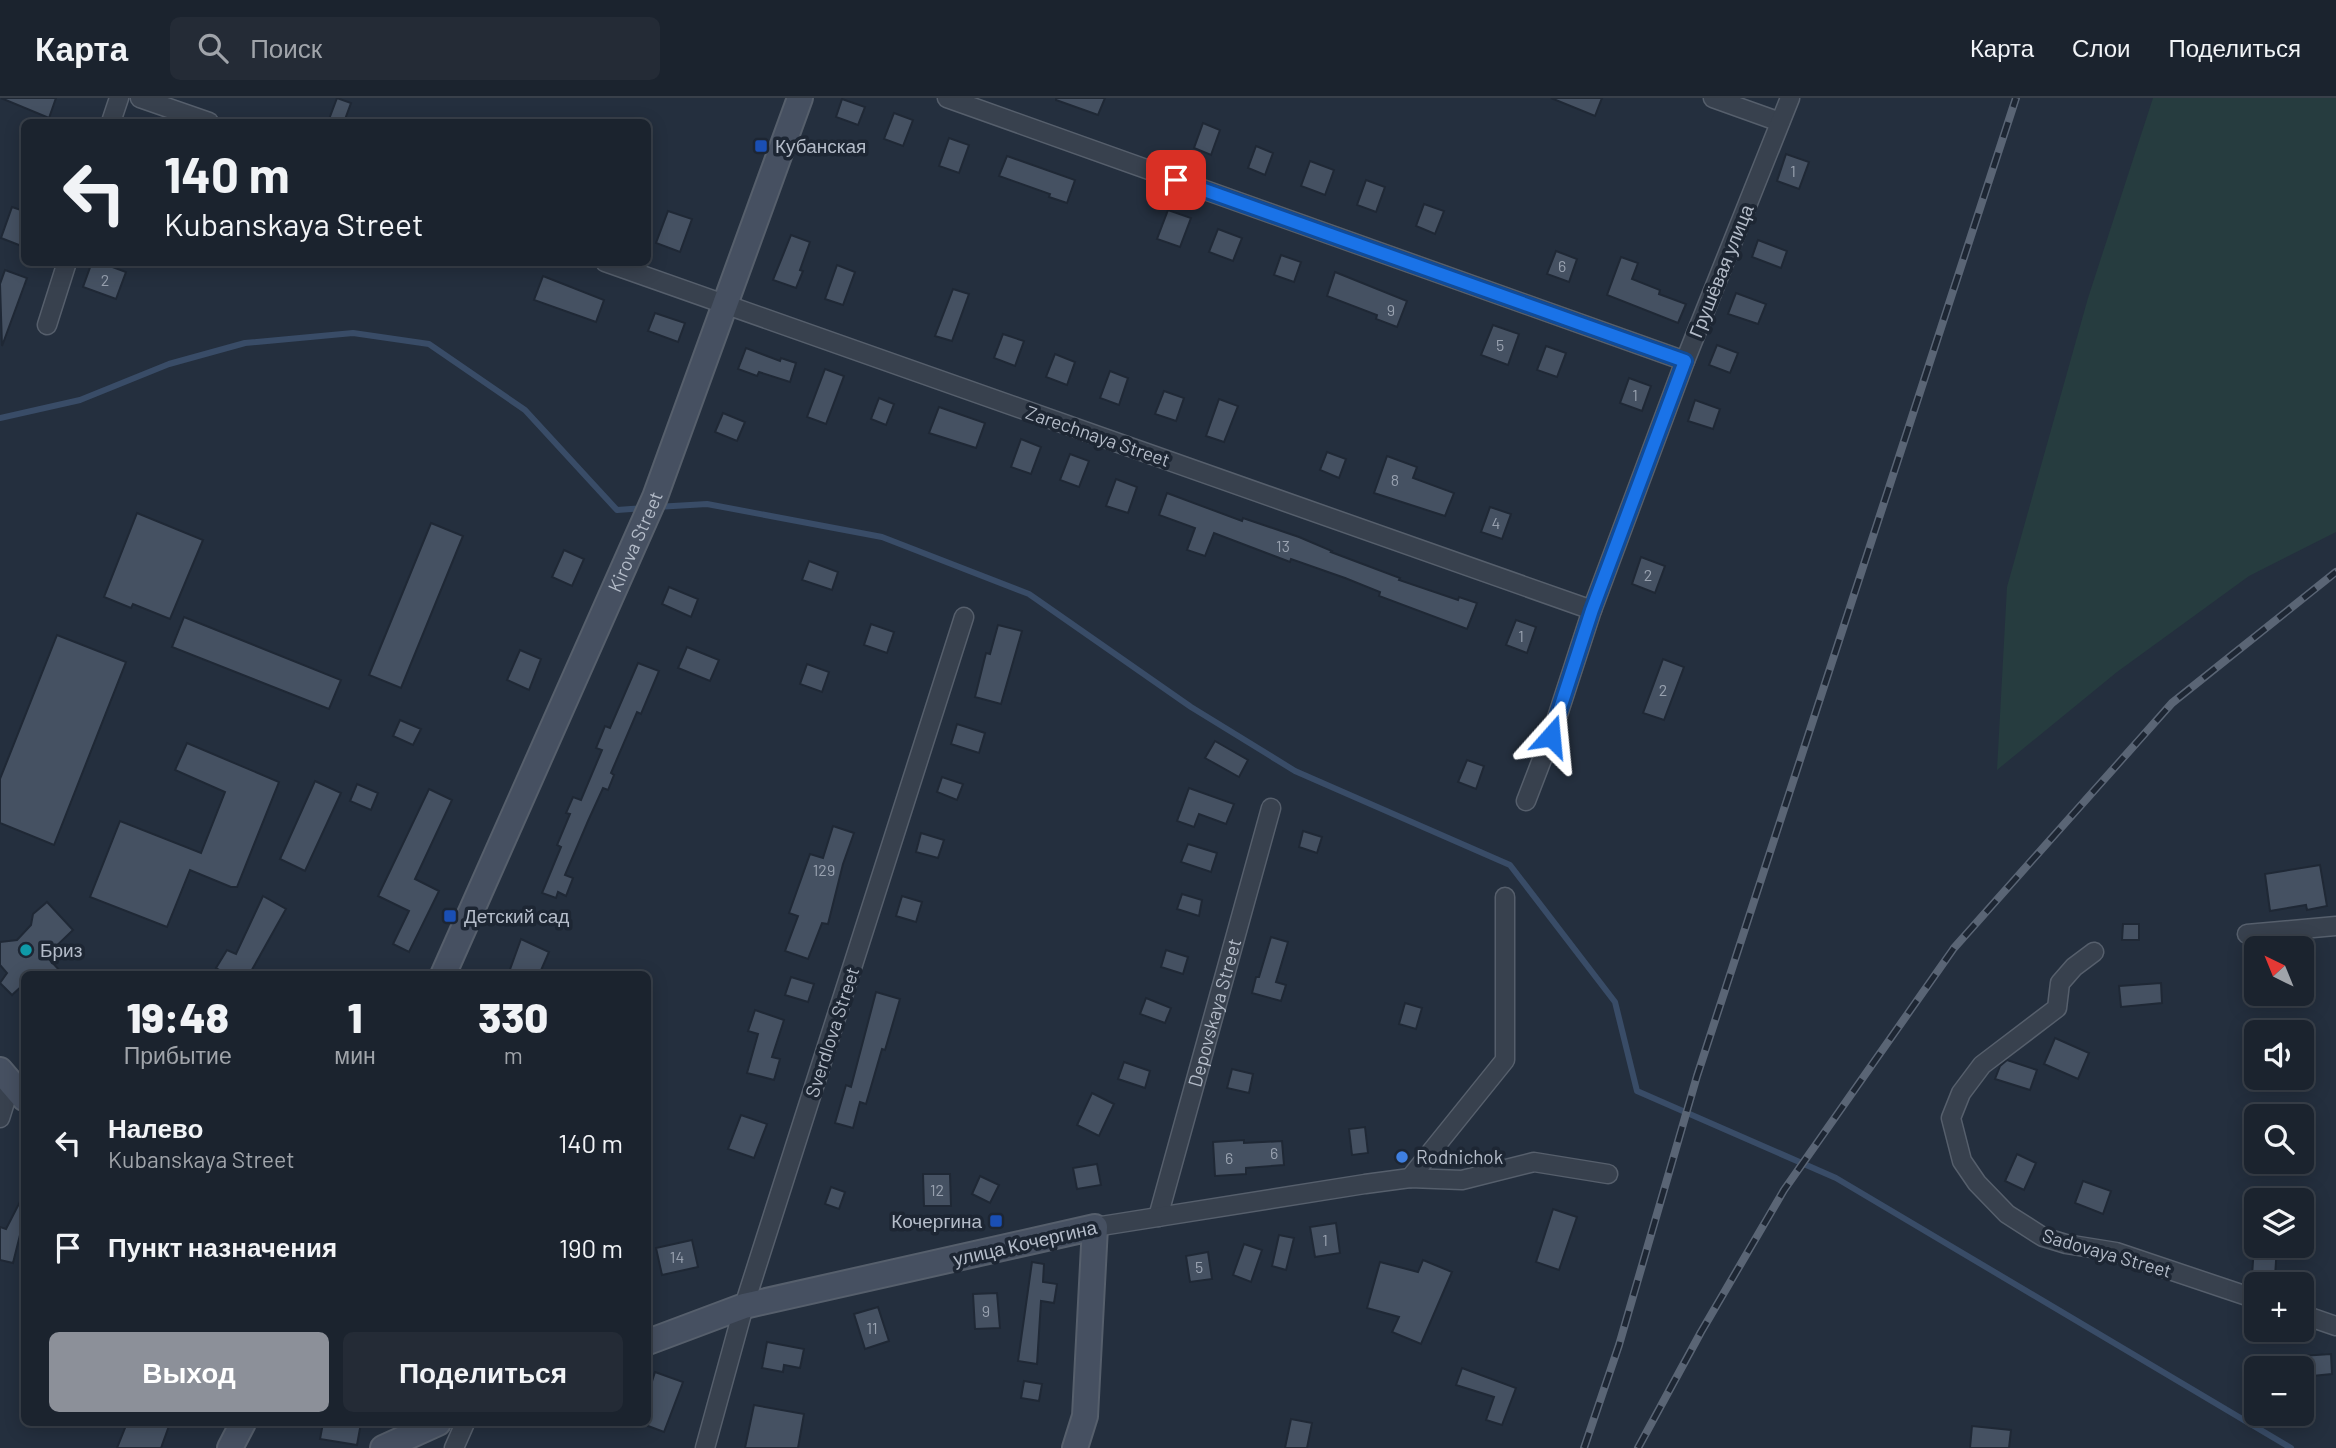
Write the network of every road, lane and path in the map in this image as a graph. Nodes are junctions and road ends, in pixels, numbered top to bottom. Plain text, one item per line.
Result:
1 (119, 98) edge
2 (140, 98) edge
3 (800, 98) edge
4 (947, 98) edge
5 (1713, 98) edge
6 (1790, 98) edge
7 (112, 119) edge
8 (200, 119) edge
9 (1780, 122) junction
10 (66, 266) edge
11 (616, 266) edge
12 (725, 305) junction
13 (47, 326) dead end
14 (1685, 361) junction
15 (1592, 610) junction
16 (964, 617) dead end
17 (1526, 801) dead end
18 (1271, 808) dead end
19 (1505, 897) dead end
20 (2336, 926) edge
21 (2247, 934) dead end
22 (2094, 952) dead end
23 (445, 971) edge
24 (12, 1084) edge
25 (0, 1118) edge
26 (1608, 1174) dead end
27 (1410, 1178) junction
28 (1158, 1217) junction
29 (1095, 1227) junction
30 (2244, 1295) edge
31 (744, 1306) junction
32 (2314, 1318) edge
33 (2336, 1326) edge
34 (651, 1341) edge
35 (241, 1426) edge
36 (431, 1426) edge
37 (464, 1426) edge
38 (230, 1448) edge
39 (383, 1448) edge
40 (454, 1448) edge
41 (705, 1448) edge
42 (1075, 1448) edge

1 - 7 street
2 - 8 street
3 - 12 street, Kirova Street
4 - 14 street
5 - 9 street
6 - 9 street, Грушёвая улица
9 - 14 street, Грушёвая улица
10 - 13 street
11 - 12 street, Zarechnaya Street
12 - 15 street, Zarechnaya Street
12 - 23 street, Kirova Street
14 - 15 street, Грушёвая улица
15 - 17 street, Грушёвая улица
16 - 31 street, Sverdlova Street
18 - 28 street, Depovskaya Street
19 - 27 street
20 - 21 street
22 - 30 street, Sadovaya Street
24 - 25 street
26 - 27 street, улица Кочергина
27 - 28 street, улица Кочергина
28 - 29 street, улица Кочергина
29 - 31 street, улица Кочергина
29 - 42 street
31 - 34 street, улица Кочергина
31 - 41 street, Sverdlova Street
32 - 33 street
35 - 38 street
36 - 39 street
37 - 40 street

